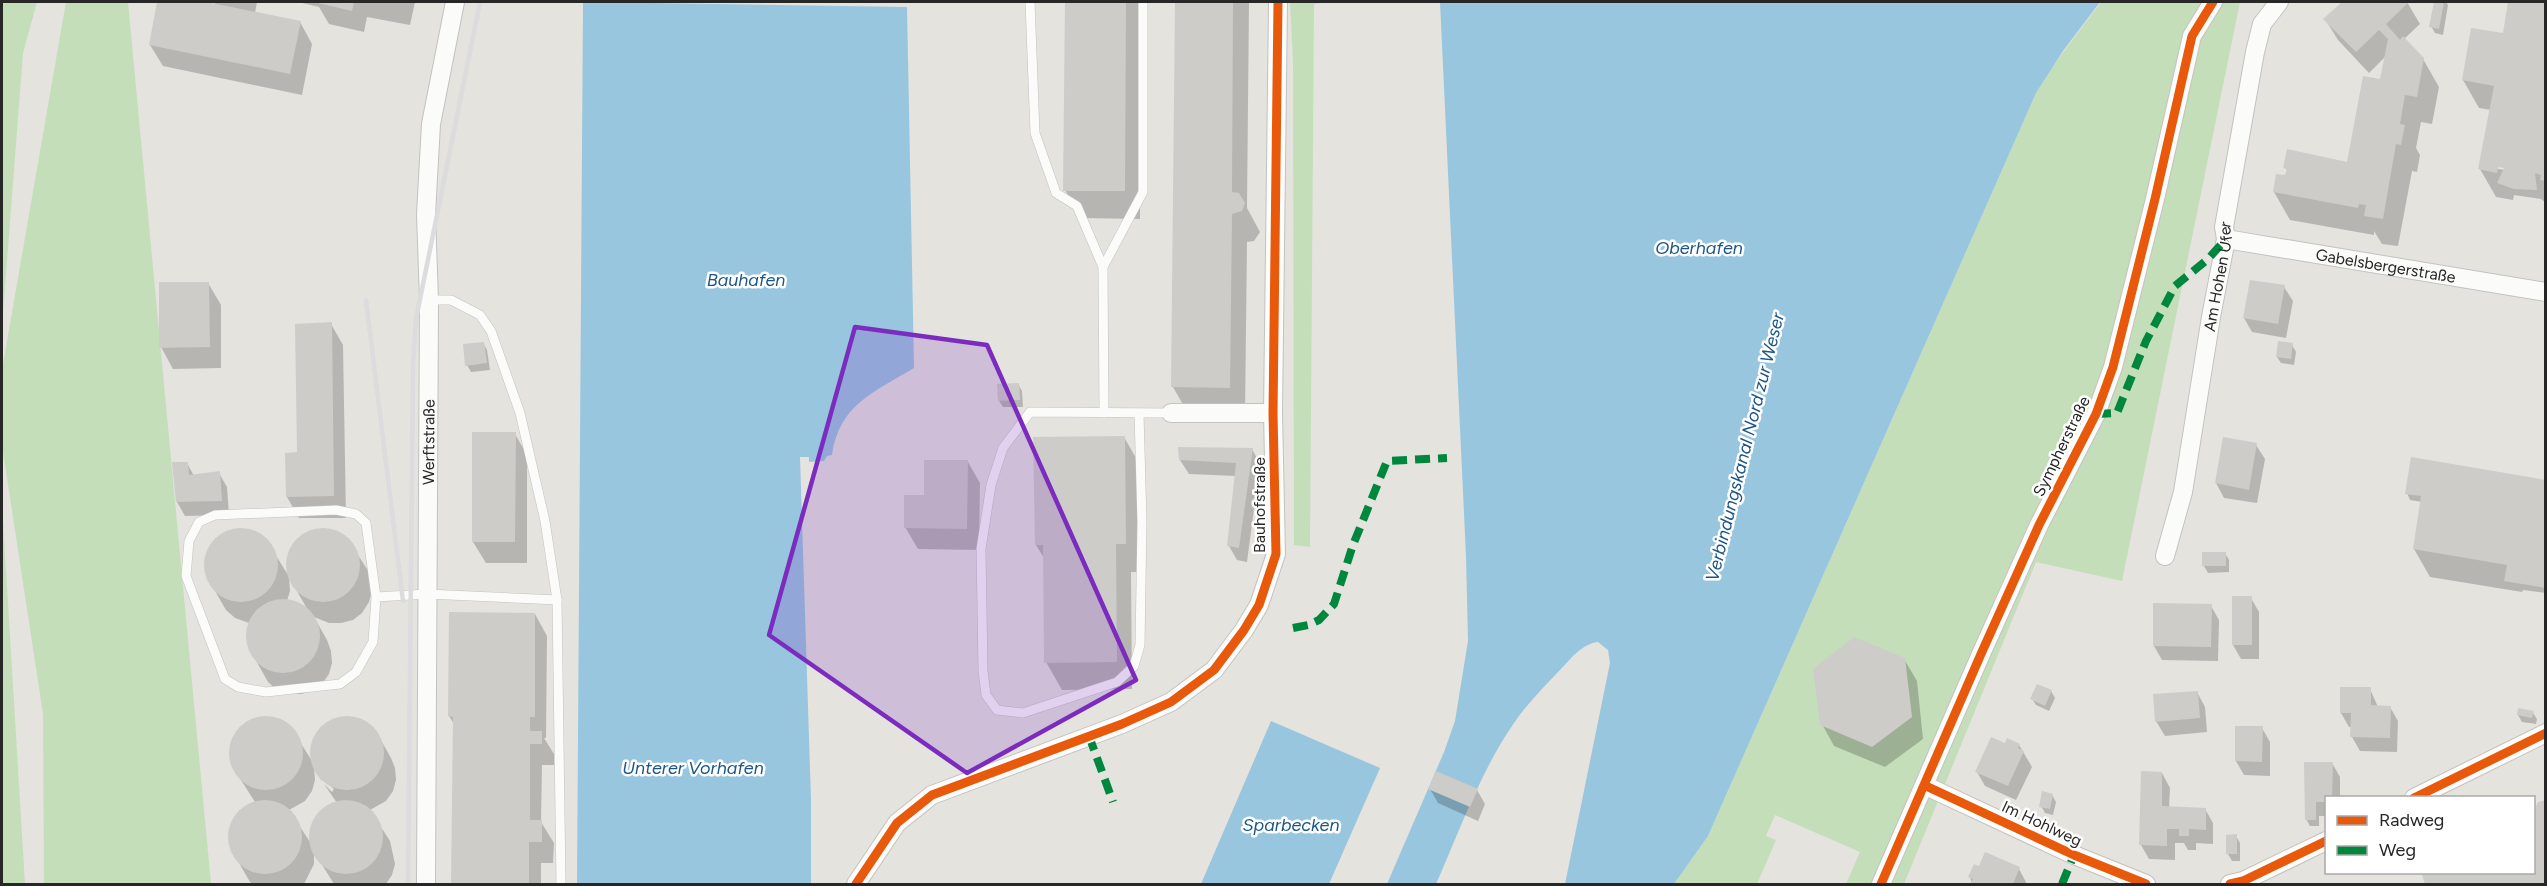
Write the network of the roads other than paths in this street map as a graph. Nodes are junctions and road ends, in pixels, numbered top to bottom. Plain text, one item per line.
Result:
1 (454, 2) edge
2 (1030, 2) edge
3 (1143, 2) edge
4 (1278, 2) edge
5 (2212, 2) edge
6 (2279, 2) edge
7 (2226, 239) junction
8 (1103, 267) junction
9 (2546, 292) edge
10 (429, 300) junction
11 (1104, 413) junction
12 (1139, 413) junction
13 (1171, 413) joint
14 (1273, 413) junction
15 (2165, 556) dead end
16 (427, 594) junction
17 (376, 597) junction
18 (557, 600) junction
19 (2546, 733) edge
20 (1926, 786) junction
21 (2418, 796) edge
22 (2325, 841) edge
23 (426, 885) edge
24 (561, 885) edge
25 (856, 885) edge
26 (1881, 885) edge
27 (2146, 885) edge
28 (2230, 885) edge

1 - 10 street, Werftstraße
2 - 8 lane
3 - 8 lane
4 - 14 street, Bauhofstraße
5 - 20 street, Sympherstraße
6 - 7 street, Am Hohen Ufer
7 - 9 street, Gabelsbergerstraße
7 - 15 street, Am Hohen Ufer
8 - 11 lane
10 - 16 street, Werftstraße
10 - 18 lane
11 - 12 lane
11 - 12 lane
12 - 13 lane
13 - 14 street
14 - 25 street, Bauhofstraße
16 - 17 lane
16 - 18 lane
16 - 23 street, Werftstraße
17 - 17 lane
18 - 24 lane
19 - 21 street
20 - 26 street, Sympherstraße
20 - 27 street, Im Hohlweg
22 - 28 street

